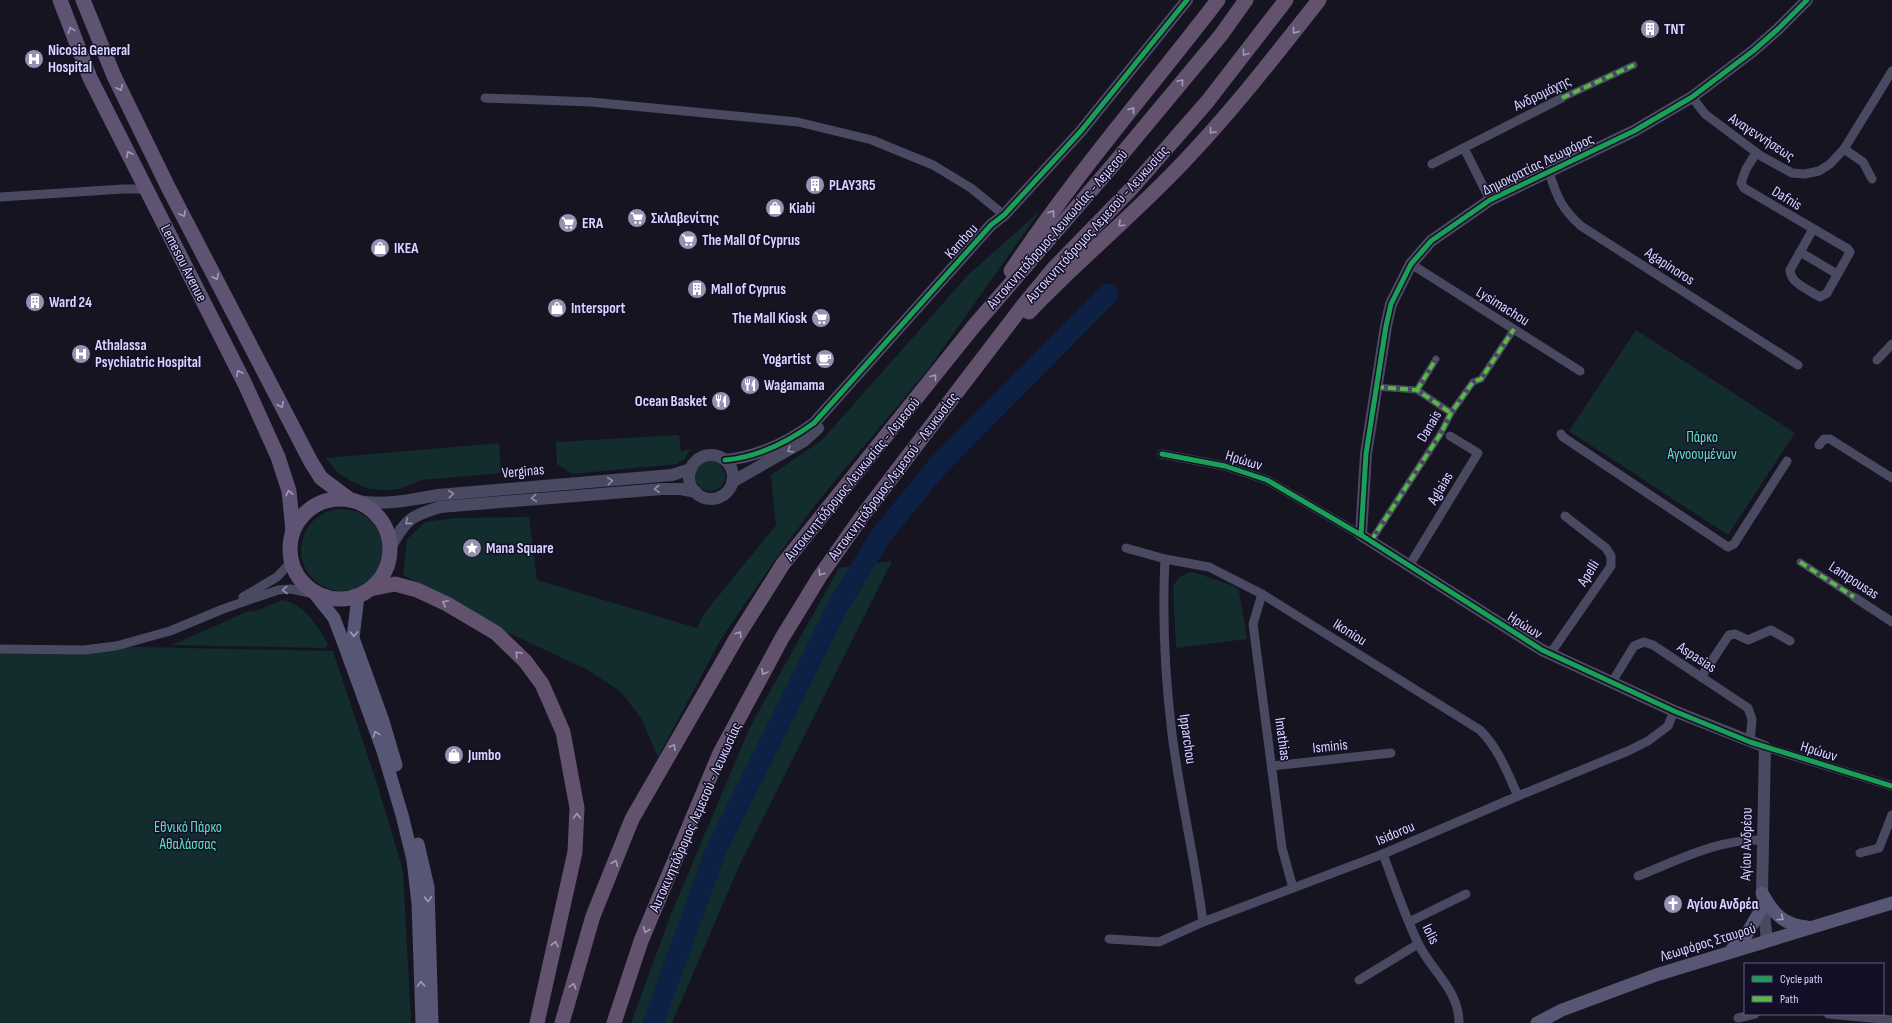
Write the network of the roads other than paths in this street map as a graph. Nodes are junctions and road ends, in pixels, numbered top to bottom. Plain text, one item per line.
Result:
1 (60, 0) edge
2 (83, 0) edge
3 (1187, 0) edge
4 (1218, 0) edge
5 (1246, 0) edge
6 (1286, 0) edge
7 (1319, 0) edge
8 (1807, 0) edge
9 (1634, 65) dead end
10 (1892, 71) edge
11 (1692, 97) junction
12 (485, 98) dead end
13 (1562, 98) joint
14 (1464, 148) junction
15 (1844, 150) junction
16 (1756, 153) junction
17 (1432, 164) dead end
18 (1549, 172) junction
19 (1872, 179) dead end
20 (147, 189) junction
21 (0, 197) edge
22 (1490, 200) junction
23 (1004, 215) junction
24 (1813, 229) junction
25 (1800, 252) junction
26 (1411, 264) junction
27 (1837, 274) junction
28 (974, 326) junction
29 (1514, 329) junction
30 (1892, 344) edge
31 (1436, 359) dead end
32 (1877, 360) dead end
33 (1798, 365) dead end
34 (1580, 371) dead end
35 (970, 374) junction
36 (1376, 387) junction
37 (1417, 390) junction
38 (1451, 413) junction
39 (1561, 434) dead end
40 (1450, 436) dead end
41 (1819, 445) dead end
42 (1162, 454) dead end
43 (725, 460) junction
44 (1787, 460) dead end
45 (691, 470) junction
46 (1892, 478) edge
47 (732, 482) junction
48 (696, 492) junction
49 (353, 500) junction
50 (1565, 516) dead end
51 (293, 531) junction
52 (1366, 538) junction
53 (392, 546) junction
54 (1126, 548) dead end
55 (1165, 559) junction
56 (290, 562) junction
57 (1800, 562) dead end
58 (1409, 566) junction
59 (364, 592) junction
60 (315, 594) junction
61 (1262, 594) junction
62 (1854, 597) joint
63 (223, 609) junction
64 (1892, 622) edge
65 (1790, 641) dead end
66 (0, 649) edge
67 (1550, 654) junction
68 (1701, 677) junction
69 (1612, 682) junction
70 (1674, 712) junction
71 (1750, 742) junction
72 (1765, 747) junction
73 (1391, 753) dead end
74 (1272, 766) junction
75 (1892, 786) edge
76 (1518, 796) junction
77 (1892, 815) edge
78 (1762, 840) junction
79 (1860, 853) dead end
80 (1383, 854) junction
81 (1638, 876) dead end
82 (1293, 888) junction
83 (1466, 894) dead end
84 (1762, 900) junction
85 (1892, 903) edge
86 (1204, 922) junction
87 (1409, 922) junction
88 (1810, 928) junction
89 (1109, 939) dead end
90 (1767, 941) junction
91 (1418, 944) junction
92 (1728, 953) junction
93 (1358, 980) dead end
94 (1751, 1015) edge
95 (1839, 1015) edge
96 (1738, 1018) dead end
97 (1892, 1020) edge
98 (422, 1023) edge
99 (432, 1023) edge
100 (537, 1023) edge
101 (562, 1023) edge
102 (614, 1023) edge
103 (1459, 1023) edge
104 (1537, 1023) edge

20 -> 1 main road, Lemesou Avenue
2 -> 49 main road, Lemesou Avenue
3 - 23 street, Kambou
28 -> 4 highway
28 -> 5 highway, Αυτοκινητόδρομος Λευκωσίας - Λεμεσού
6 -> 35 highway, Αυτοκινητόδρομος Λεμεσού - Λευκωσίας
7 -> 35 highway
8 - 11 street, Δημοκρατίας Λεωφόρος
9 - 13 street, Ανδρομάχης
10 - 15 street, Αναγεννήσεως
11 - 16 street, Αναγεννήσεως
11 - 18 street, Δημοκρατίας Λεωφόρος
12 - 23 street
13 - 14 street, Ανδρομάχης
14 - 17 street, Ανδρομάχης
14 - 22 street
15 - 16 street, Αναγεννήσεως
15 - 19 street
16 - 24 street, Dafnis
18 - 22 street, Δημοκρατίας Λεωφόρος
18 - 33 street, Agapinoros
20 - 21 street
51 -> 20 main road, Lemesou Avenue
22 - 26 street, Δημοκρατίας Λεωφόρος
23 - 43 street, Kambou
23 -> 47 street, Kambou
24 - 25 street
24 - 27 street, Dafnis
25 - 27 street
25 - 27 street
26 - 29 street, Lysimachou
26 - 36 street, Δημοκρατίας Λεωφόρος
101 -> 28 highway, Αυτοκινητόδρομος Λευκωσίας - Λεμεσού
29 - 34 street, Lysimachou
29 - 38 street, Danais
30 - 32 street
31 - 37 street
35 -> 102 highway, Αυτοκινητόδρομος Λεμεσού - Λευκωσίας
36 - 37 street
36 - 52 street, Δημοκρατίας Λεωφόρος
37 - 38 street
38 - 52 street, Danais
39 - 44 street
40 - 58 street, Aglaias
41 - 46 street
42 - 52 street, Ηρώων
43 - 45 street
43 - 47 street
45 - 48 street
49 -> 45 street, Verginas
47 - 48 street
48 -> 53 street, Verginas
49 - 51 main road
49 - 53 main road
50 - 67 street, Apelli
51 - 56 main road
52 - 58 street, Ηρώων
53 - 59 main road
54 - 55 street, Ikoniou
55 - 61 street, Ikoniou
55 - 86 street, Ipparchou
56 - 60 main road
56 - 63 street
57 - 62 street, Lampousas
58 - 67 street, Ηρώων
59 - 60 main road
59 -> 99 main road
100 -> 59 highway
60 -> 63 street
98 -> 60 main road
61 - 74 street, Imathias
61 - 76 street, Ikoniou
62 - 64 street, Lampousas
63 - 66 street
65 - 68 street
67 - 69 street, Ηρώων
68 - 69 street, Aspasias
68 - 71 street, Aspasias
69 - 70 street, Ηρώων
70 - 71 street, Ηρώων
70 - 76 street, Isidorou
71 - 72 street, Ηρώων
72 - 75 street, Ηρώων
72 - 78 street, Αγίου Ανδρέου
73 - 74 street, Isminis
74 - 82 street, Imathias
76 - 80 street, Isidorou
77 - 79 street
78 - 81 street
78 - 84 street, Αγίου Ανδρέου
80 - 82 street, Isidorou
80 - 87 street, Iolis
82 - 86 street, Isidorou
83 - 87 street
84 -> 88 main road
84 - 90 street, Αγίου Ανδρέου
84 - 92 main road
85 - 88 main road, Λεωφόρος Σταυρού
86 - 89 street, Isidorou
87 - 91 street, Iolis
88 - 90 main road, Λεωφόρος Σταυρού
90 - 92 main road, Λεωφόρος Σταυρού
91 - 93 street
91 - 103 street, Iolis
92 - 104 main road, Λεωφόρος Σταυρού
94 - 96 street
95 - 97 street

